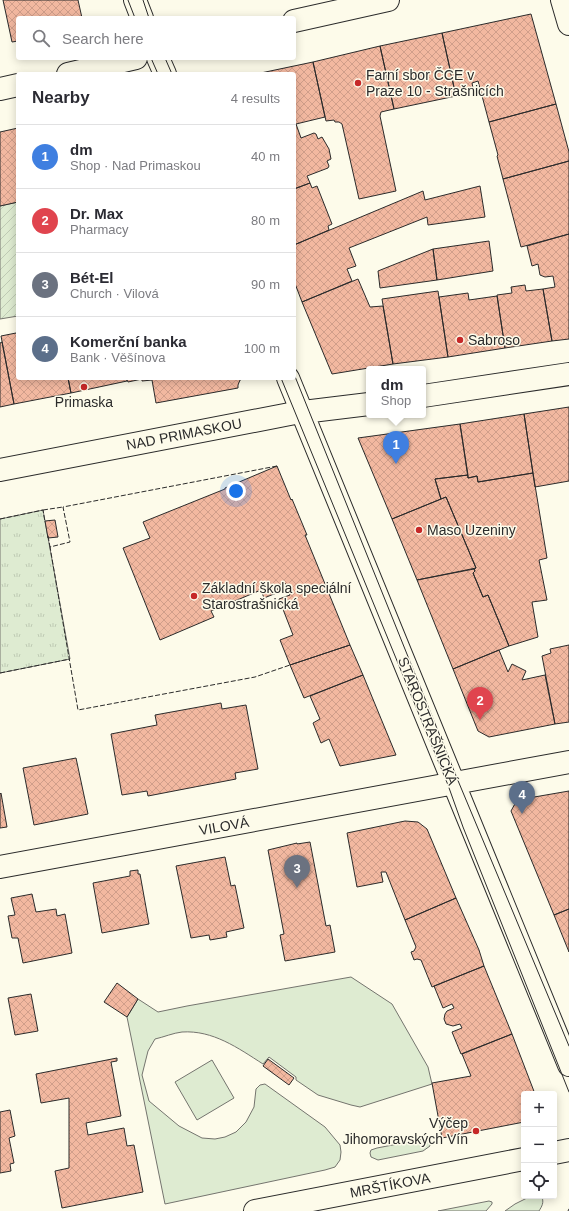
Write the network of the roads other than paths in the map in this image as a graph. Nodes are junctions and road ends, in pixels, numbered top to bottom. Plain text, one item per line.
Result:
1 (135, 0) edge
2 (388, 0) edge
3 (562, 0) edge
4 (141, 16) edge
5 (296, 22) edge
6 (569, 24) edge
7 (128, 60) edge
8 (159, 60) edge
9 (76, 72) edge
10 (164, 72) edge
11 (16, 85) edge
12 (0, 89) edge
13 (569, 374) edge
14 (289, 380) edge
15 (426, 396) edge
16 (366, 404) edge
17 (302, 412) junction
18 (0, 470) edge
19 (569, 762) edge
20 (451, 784) junction
21 (0, 867) edge
22 (569, 1065) edge
23 (569, 1150) edge
24 (557, 1152) edge
25 (521, 1159) edge
26 (255, 1211) edge

1 - 4 street
2 - 5 street
3 - 6 street
7 - 9 street
8 - 10 street
11 - 12 street
13 - 15 street
14 - 17 street, STAROSTRAŠNICKÁ
16 - 17 street, NAD PRIMASKOU
17 - 18 street, NAD PRIMASKOU
17 - 20 street, STAROSTRAŠNICKÁ
19 - 20 street, VILOVÁ
20 - 21 street, VILOVÁ
20 - 22 street, STAROSTRAŠNICKÁ
23 - 24 street
25 - 26 street, MRŠTÍKOVA

